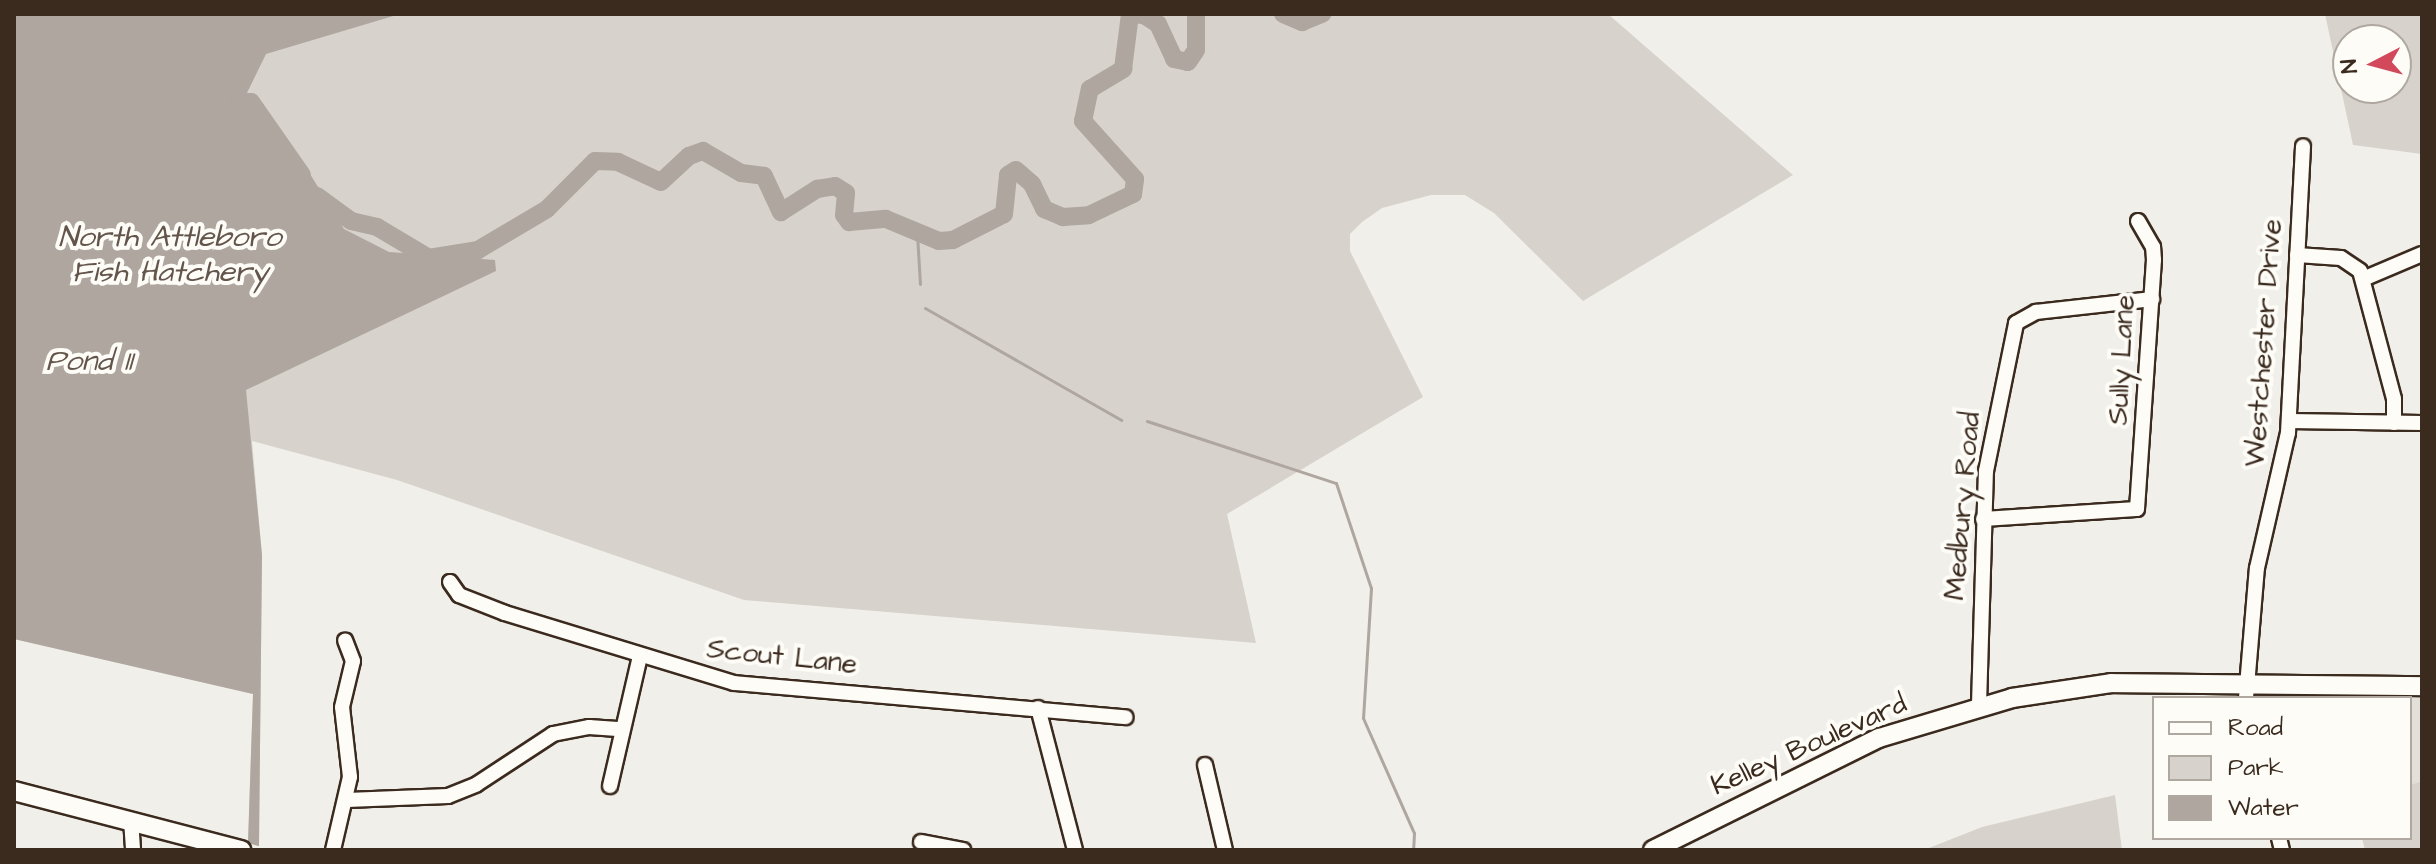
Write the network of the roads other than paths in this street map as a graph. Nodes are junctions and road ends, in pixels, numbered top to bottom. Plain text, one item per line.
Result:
1 (2303, 146) dead end
2 (2138, 221) dead end
3 (2422, 254) edge
4 (2297, 255) junction
5 (2363, 279) junction
6 (2152, 299) junction
7 (2289, 421) junction
8 (2394, 423) junction
9 (2422, 423) edge
10 (1983, 519) junction
11 (450, 582) dead end
12 (345, 640) dead end
13 (640, 656) junction
14 (2422, 686) edge
15 (2246, 691) edge
16 (1979, 705) junction
17 (1038, 708) junction
18 (1126, 717) dead end
19 (621, 729) junction
20 (1205, 765) dead end
21 (610, 786) dead end
22 (14, 791) edge
23 (347, 800) junction
24 (131, 820) junction
25 (921, 842) dead end
26 (133, 850) edge
27 (241, 850) edge
28 (333, 850) edge
29 (963, 850) edge
30 (1075, 850) edge
31 (1225, 850) edge
32 (1653, 850) edge

1 - 4 street, Westchester Drive
2 - 6 street, Sully Lane
3 - 5 street
4 - 5 street
4 - 7 street, Westchester Drive
5 - 8 street
6 - 10 street, Medbury Road
6 - 10 street, Sully Lane
7 - 8 street
7 - 15 street, Westchester Drive
8 - 9 street
10 - 16 street, Medbury Road
11 - 13 street, Scout Lane
12 - 23 street
13 - 17 street, Scout Lane
13 - 19 street
14 - 15 main road, Kelley Boulevard
15 - 16 main road, Kelley Boulevard
16 - 32 main road, Kelley Boulevard
17 - 18 street, Scout Lane
17 - 30 street
19 - 21 street
19 - 23 street
20 - 31 street
22 - 24 main road
23 - 28 street
24 - 26 street
24 - 27 main road
25 - 29 street

